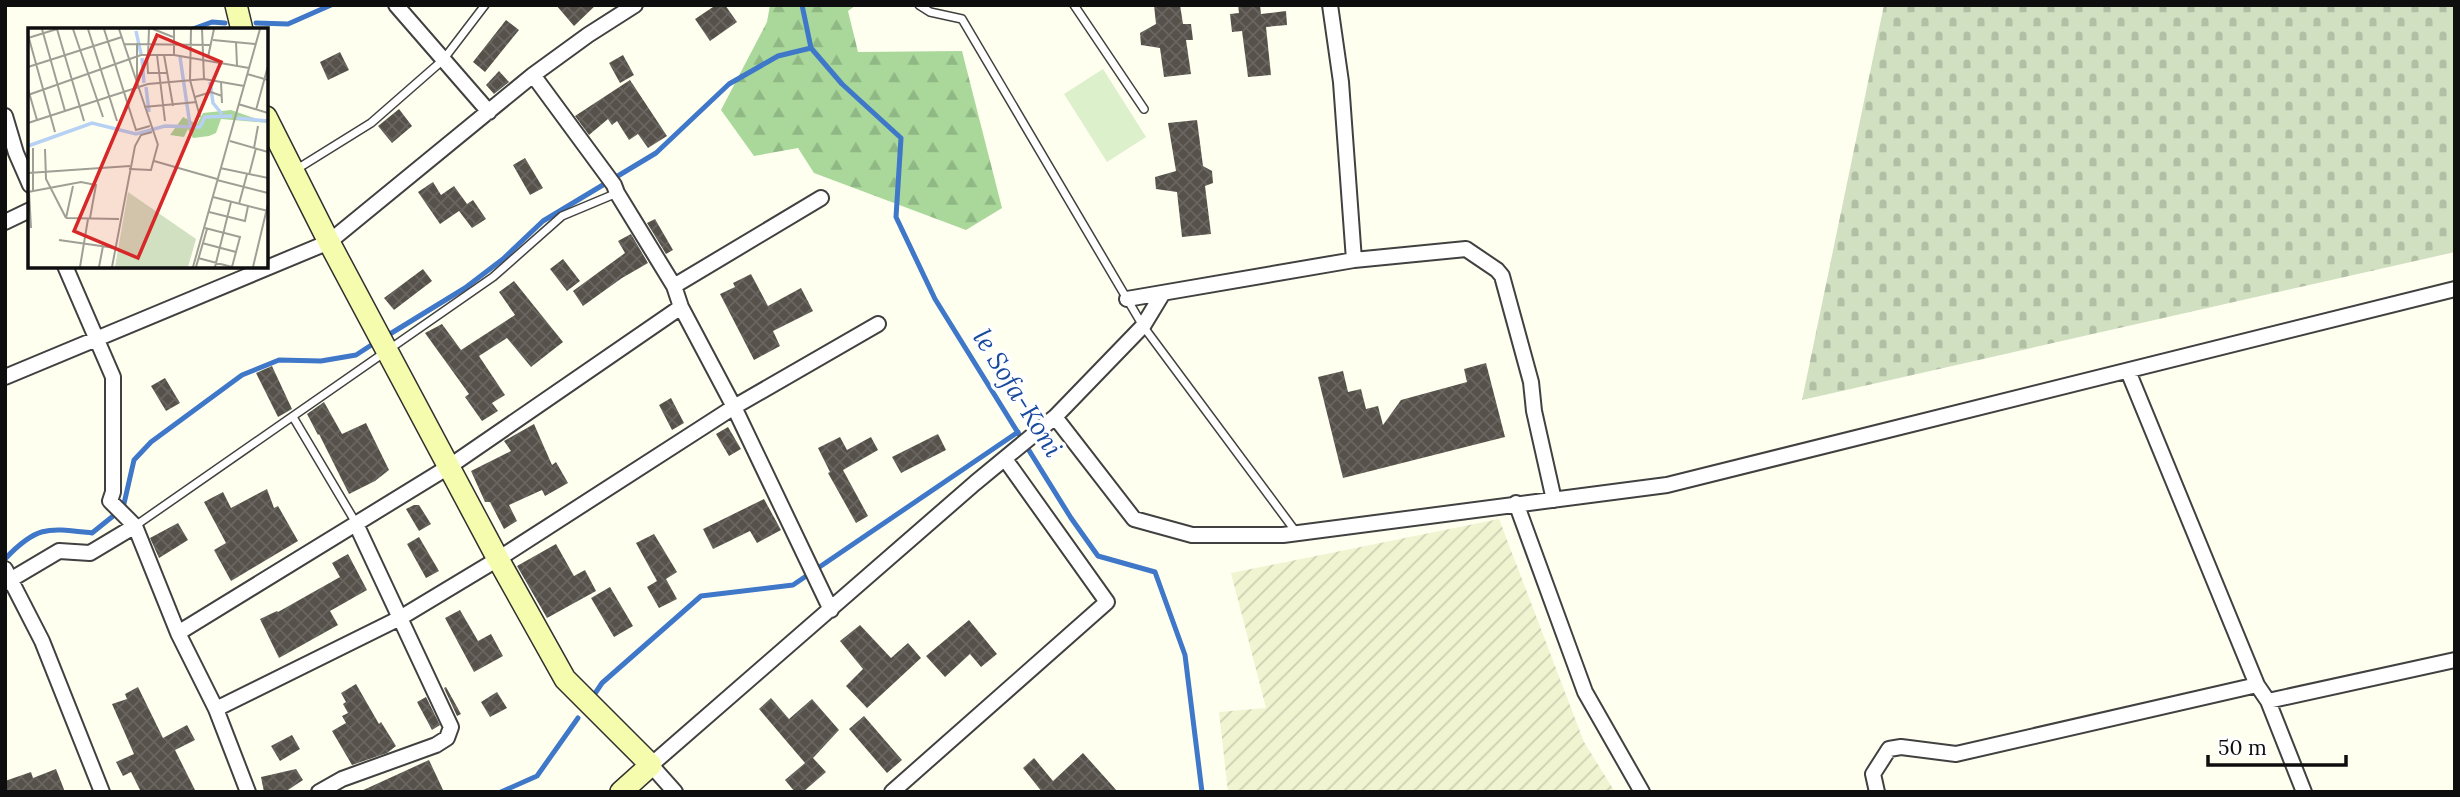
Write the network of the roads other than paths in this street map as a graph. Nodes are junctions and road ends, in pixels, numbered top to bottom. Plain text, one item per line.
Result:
1 (236, 5) edge
2 (396, 5) edge
3 (485, 5) edge
4 (635, 5) edge
5 (919, 5) edge
6 (1074, 5) edge
7 (1330, 5) edge
8 (242, 28) edge
9 (443, 60) junction
10 (533, 75) junction
11 (1144, 109) dead end
12 (489, 112) junction
13 (5, 116) edge
14 (268, 121) edge
15 (10, 154) edge
16 (293, 172) junction
17 (28, 182) edge
18 (615, 189) junction
19 (821, 198) dead end
20 (28, 211) edge
21 (5, 222) edge
22 (329, 242) junction
23 (1354, 260) junction
24 (66, 268) edge
25 (267, 268) edge
26 (268, 268) edge
27 (674, 286) junction
28 (2455, 289) edge
29 (1163, 293) junction
30 (1127, 299) junction
31 (681, 307) junction
32 (878, 324) dead end
33 (1143, 326) junction
34 (97, 339) junction
35 (383, 342) junction
36 (2128, 371) junction
37 (5, 377) edge
38 (734, 407) junction
39 (293, 417) junction
40 (1055, 417) junction
41 (1005, 459) junction
42 (450, 467) junction
43 (1554, 500) junction
44 (1516, 503) junction
45 (130, 521) junction
46 (356, 524) junction
47 (1297, 533) junction
48 (498, 559) junction
49 (7, 575) edge
50 (831, 610) junction
51 (400, 618) junction
52 (178, 633) junction
53 (2455, 660) edge
54 (2257, 685) junction
55 (2267, 701) junction
56 (216, 709) junction
57 (651, 765) junction
58 (102, 792) edge
59 (248, 792) edge
60 (319, 792) edge
61 (621, 792) edge
62 (675, 792) edge
63 (892, 792) edge
64 (1642, 792) edge
65 (1877, 792) edge
66 (2304, 792) edge

1 - 8 street
2 - 9 street
3 - 9 lane
4 - 10 street
5 - 30 lane
6 - 11 lane
7 - 23 street
9 - 12 street
9 - 16 lane
10 - 12 street
10 - 18 street
12 - 22 street
13 - 15 street
14 - 16 street
15 - 17 street
16 - 22 street
18 - 27 street
18 - 35 lane
19 - 27 street
20 - 21 street
22 - 26 street
22 - 35 street
23 - 29 street
23 - 43 street
24 - 34 street
25 - 34 street
27 - 31 street
28 - 36 street
29 - 30 street
29 - 33 street
30 - 33 lane
31 - 38 street
31 - 42 street
32 - 38 street
33 - 40 street
33 - 47 lane
34 - 37 street
34 - 45 street
35 - 39 lane
35 - 42 street
36 - 43 street
36 - 54 street
38 - 48 street
38 - 50 street
39 - 45 lane
39 - 46 lane
40 - 41 street
40 - 47 street
41 - 50 street
41 - 63 street
42 - 46 street
42 - 48 street
43 - 44 street
44 - 47 street
44 - 64 street
45 - 49 street
45 - 52 street
46 - 51 street
46 - 52 street
48 - 51 street
48 - 57 street
49 - 58 street
50 - 57 street
51 - 56 street
51 - 60 street
52 - 56 street
53 - 55 street
54 - 55 street
54 - 65 street
55 - 66 street
56 - 59 street
57 - 61 street
57 - 62 street

